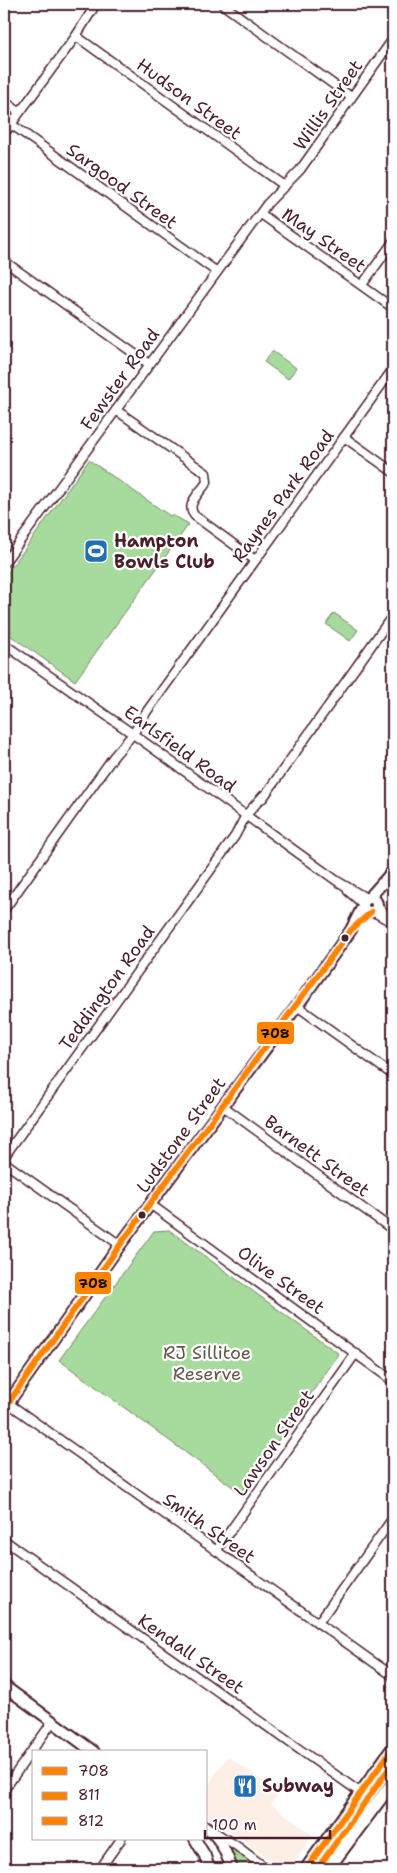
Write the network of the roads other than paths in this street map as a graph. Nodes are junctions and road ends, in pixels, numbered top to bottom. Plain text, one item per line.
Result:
1 (97, 4) edge
2 (222, 4) edge
3 (76, 36) junction
4 (393, 39) edge
5 (351, 97) junction
6 (4, 101) edge
7 (19, 112) junction
8 (10, 124) junction
9 (4, 134) edge
10 (285, 186) junction
11 (261, 214) junction
12 (393, 242) edge
13 (4, 261) edge
14 (217, 272) junction
15 (362, 285) junction
16 (393, 308) edge
17 (149, 364) junction
18 (393, 369) edge
19 (116, 410) junction
20 (344, 437) junction
21 (393, 472) edge
22 (255, 560) junction
23 (4, 563) edge
24 (393, 616) edge
25 (4, 644) edge
26 (131, 733) junction
27 (248, 817) junction
28 (391, 874) edge
29 (370, 905) junction
30 (4, 910) edge
31 (393, 922) edge
32 (298, 1006) junction
33 (393, 1075) edge
34 (223, 1106) junction
35 (4, 1158) edge
36 (4, 1162) edge
37 (150, 1204) junction
38 (393, 1230) edge
39 (120, 1245) junction
40 (356, 1353) junction
41 (393, 1381) edge
42 (6, 1406) edge
43 (393, 1518) edge
44 (4, 1540) edge
45 (216, 1551) junction
46 (318, 1624) junction
47 (393, 1676) edge
48 (4, 1686) edge
49 (53, 1721) junction
50 (393, 1748) edge
51 (32, 1750) edge
52 (91, 1750) edge
53 (32, 1751) edge
54 (393, 1782) edge
55 (4, 1790) edge
56 (361, 1793) junction
57 (376, 1805) junction
58 (208, 1828) edge
59 (208, 1829) edge
60 (120, 1840) edge
61 (195, 1840) edge
62 (333, 1868) edge
63 (100, 1869) edge
64 (210, 1869) edge
65 (232, 1869) edge
66 (267, 1869) edge
67 (306, 1869) edge

1 - 3 street
2 - 5 street
3 - 7 street
3 - 10 street, Hudson Street
4 - 5 street, Willis Street
5 - 10 street, Willis Street
6 - 7 street
7 - 8 street
8 - 9 street
8 - 14 street, Sargood Street
10 - 11 street, Willis Street
11 - 14 street, Fewster Road
11 - 15 street, May Street
12 - 15 street
13 - 17 street
14 - 17 street, Fewster Road
15 - 16 street, May Street
17 - 19 street, Fewster Road
18 - 20 street, Raynes Park Road
19 - 22 street
19 - 23 street, Fewster Road
20 - 21 street
20 - 22 street, Raynes Park Road
22 - 26 street, Raynes Park Road
24 - 27 street, Teddington Road
25 - 26 street, Earlsfield Road
26 - 27 street, Earlsfield Road
26 - 30 street, Raynes Park Road
27 - 29 street, Earlsfield Road
27 - 35 street, Teddington Road
28 - 29 street, Ludstone Street
29 - 31 street, Earlsfield Road
29 - 32 street, Ludstone Street
32 - 33 street
32 - 34 street, Ludstone Street
34 - 37 street, Ludstone Street
34 - 38 street, Barnett Street
36 - 39 street
37 - 39 street, Ludstone Street
37 - 40 street, Olive Street
39 - 42 street, Ludstone Street
40 - 41 street, Olive Street
40 - 45 street, Lawson Street
42 - 45 street, Smith Street
43 - 46 street
44 - 56 street, Kendall Street
45 - 46 street, Smith Street
46 - 47 street, Smith Street
48 - 49 street
49 - 51 street
49 - 52 street
50 - 56 main road
53 - 55 street
54 - 57 main road
56 - 57 main road
56 - 67 main road
57 - 62 main road
58 - 66 street
59 - 65 street
60 - 63 street
61 - 64 street

